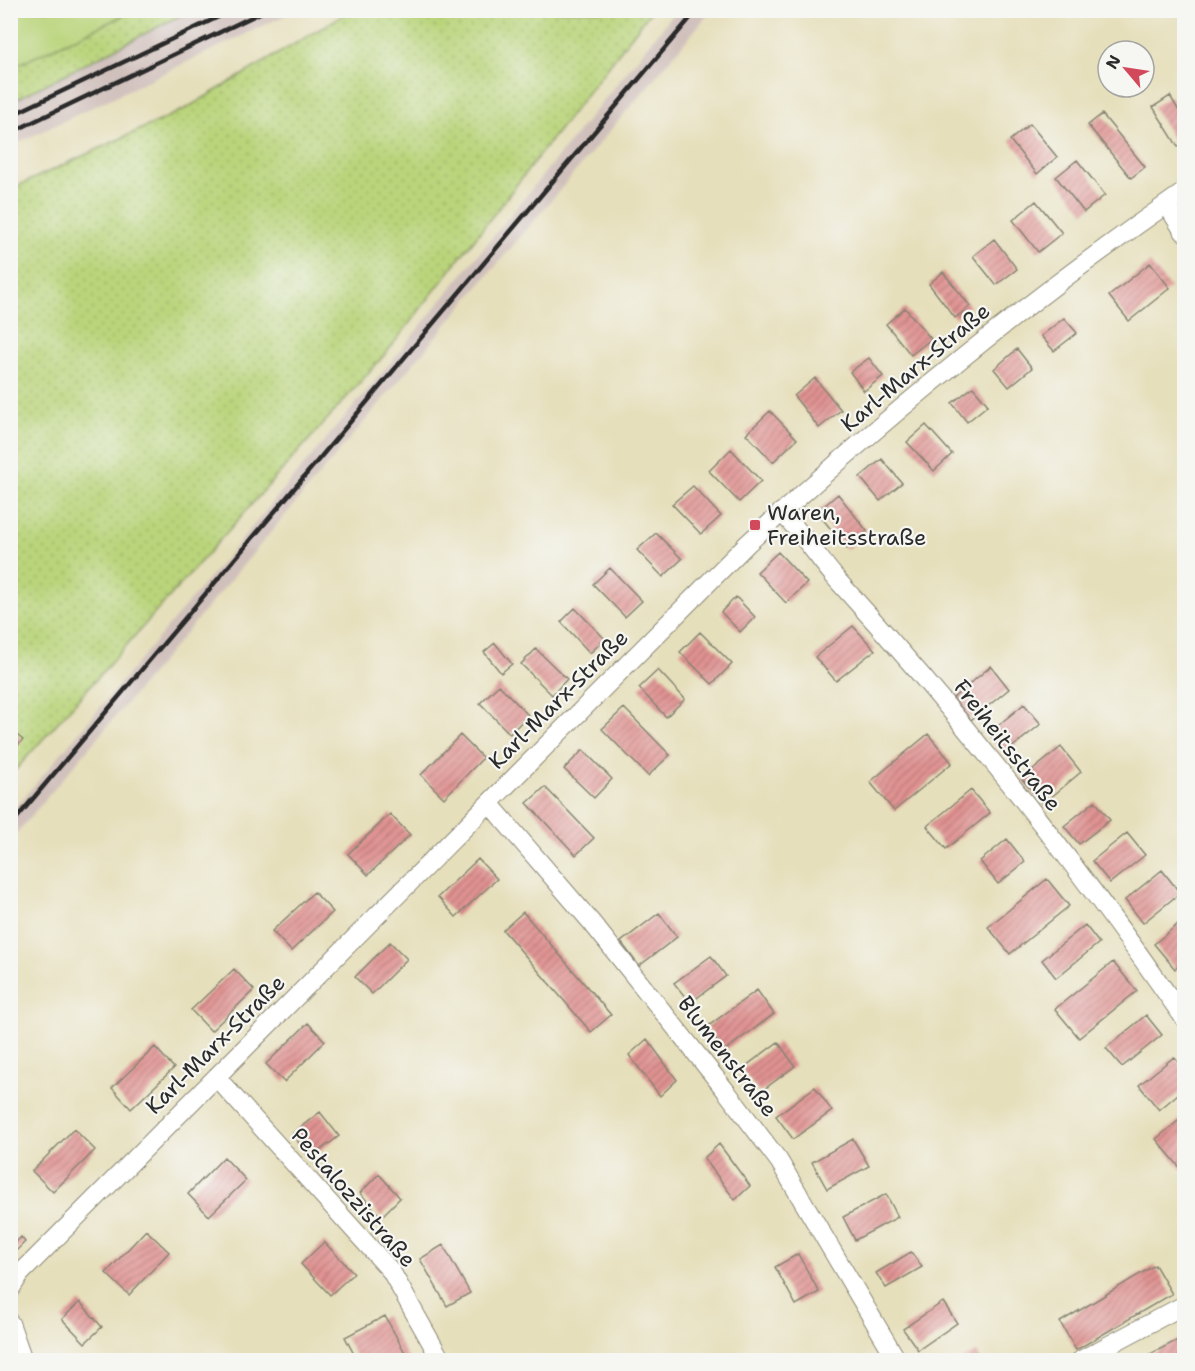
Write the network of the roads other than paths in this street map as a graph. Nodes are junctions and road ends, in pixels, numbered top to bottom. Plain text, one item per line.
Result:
1 (1185, 192) edge
2 (1167, 205) junction
3 (1185, 232) edge
4 (781, 512) junction
5 (489, 803) junction
6 (1185, 1018) edge
7 (216, 1077) junction
8 (10, 1290) edge
9 (1185, 1305) edge
10 (10, 1323) edge
11 (22, 1360) edge
12 (441, 1360) edge
13 (897, 1360) edge
14 (1081, 1360) edge

1 - 2 street, Karl-Marx-Straße
2 - 3 street
2 - 4 street, Karl-Marx-Straße
4 - 5 street, Karl-Marx-Straße
4 - 6 street, Freiheitsstraße
5 - 7 street, Karl-Marx-Straße
5 - 13 street, Blumenstraße
7 - 8 street, Karl-Marx-Straße
7 - 12 street, Pestalozzistraße
9 - 14 street
10 - 11 street

